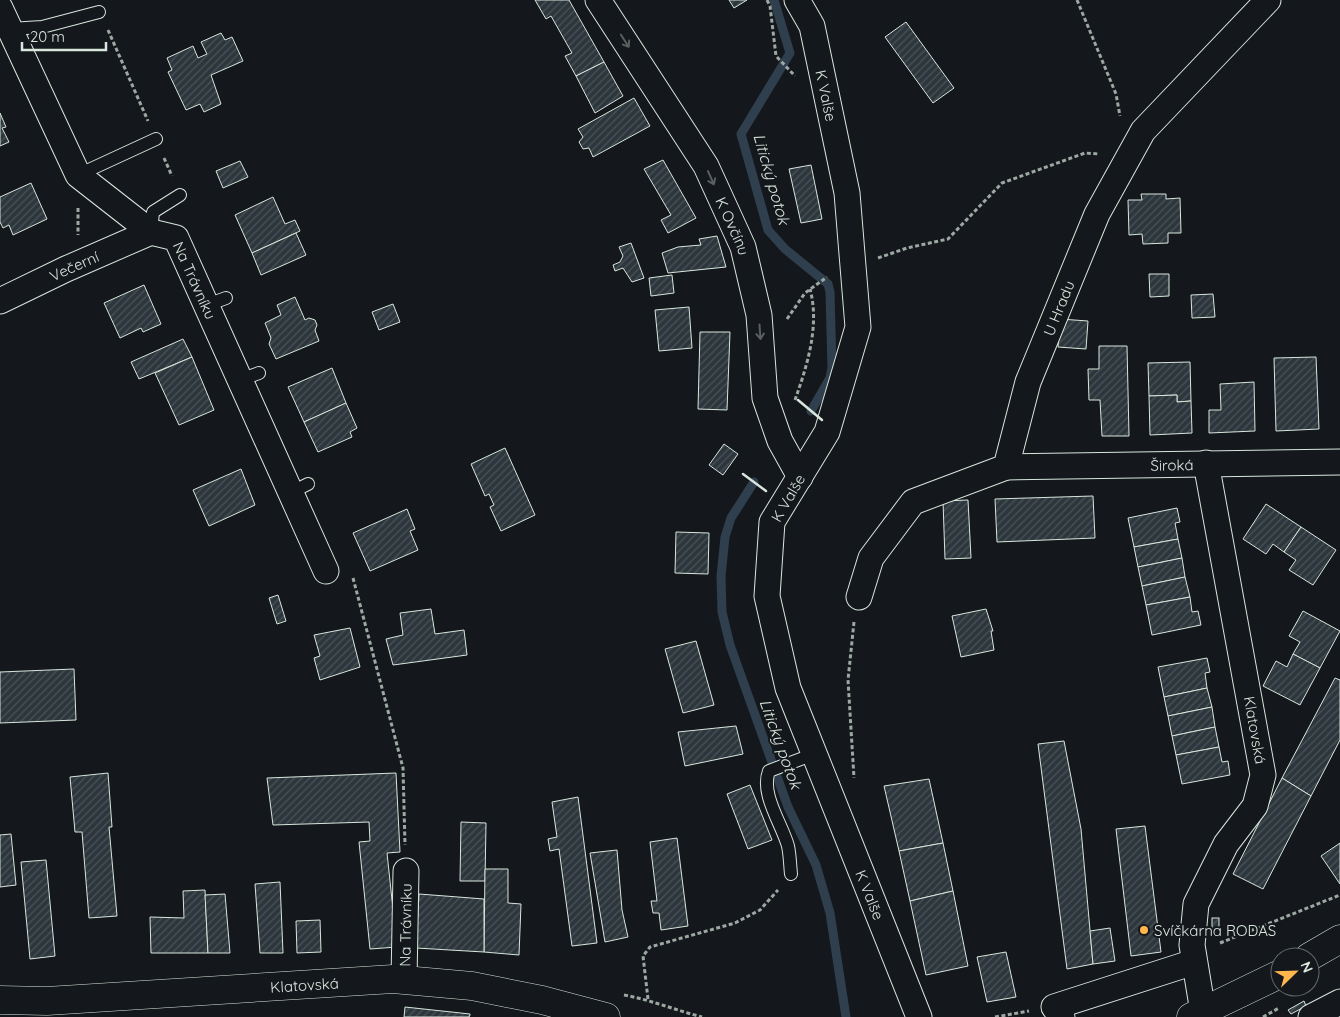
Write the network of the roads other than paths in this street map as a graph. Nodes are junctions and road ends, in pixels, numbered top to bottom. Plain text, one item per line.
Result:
1 (598, 0) edge
2 (797, 0) edge
3 (1268, 0) edge
4 (99, 12) dead end
5 (5, 18) edge
6 (156, 139) dead end
7 (78, 175) junction
8 (180, 195) dead end
9 (151, 232) junction
10 (0, 301) edge
11 (1340, 462) edge
12 (1206, 463) junction
13 (1006, 467) junction
14 (800, 476) junction
15 (326, 571) dead end
16 (859, 597) road end
17 (803, 758) junction
18 (406, 871) dead end
19 (791, 874) road end
20 (1340, 939) edge
21 (1320, 951) edge
22 (1194, 958) junction
23 (1270, 979) edge
24 (404, 980) junction
25 (0, 1000) edge
26 (1340, 1002) edge
27 (48, 1009) edge
28 (1058, 1012) edge
29 (1197, 1014) edge
30 (606, 1017) edge
31 (919, 1017) edge
32 (1311, 1017) edge

1 -> 14 street, K Ovčínu
2 - 14 street, K Valše
3 - 13 street, U Hradu
4 - 5 lane
5 - 7 street, Na Trávníku
6 - 7 lane
7 - 9 street, Na Trávníku
8 - 9 lane
9 - 10 street, Večerní
9 - 15 street, Na Trávníku
11 - 12 street, Široká
12 - 13 street, Široká
12 - 22 street, Klatovská
13 - 16 street
14 - 17 street, K Valše
17 - 19 lane
17 - 31 street, K Valše
18 - 24 street, Na Trávníku
20 - 21 main road
22 - 28 street
22 - 29 street, Klatovská
23 - 29 main road, Klatovská
24 - 27 main road, Klatovská
24 - 30 main road, Klatovská
25 - 27 main road, Klatovská
26 - 32 street

